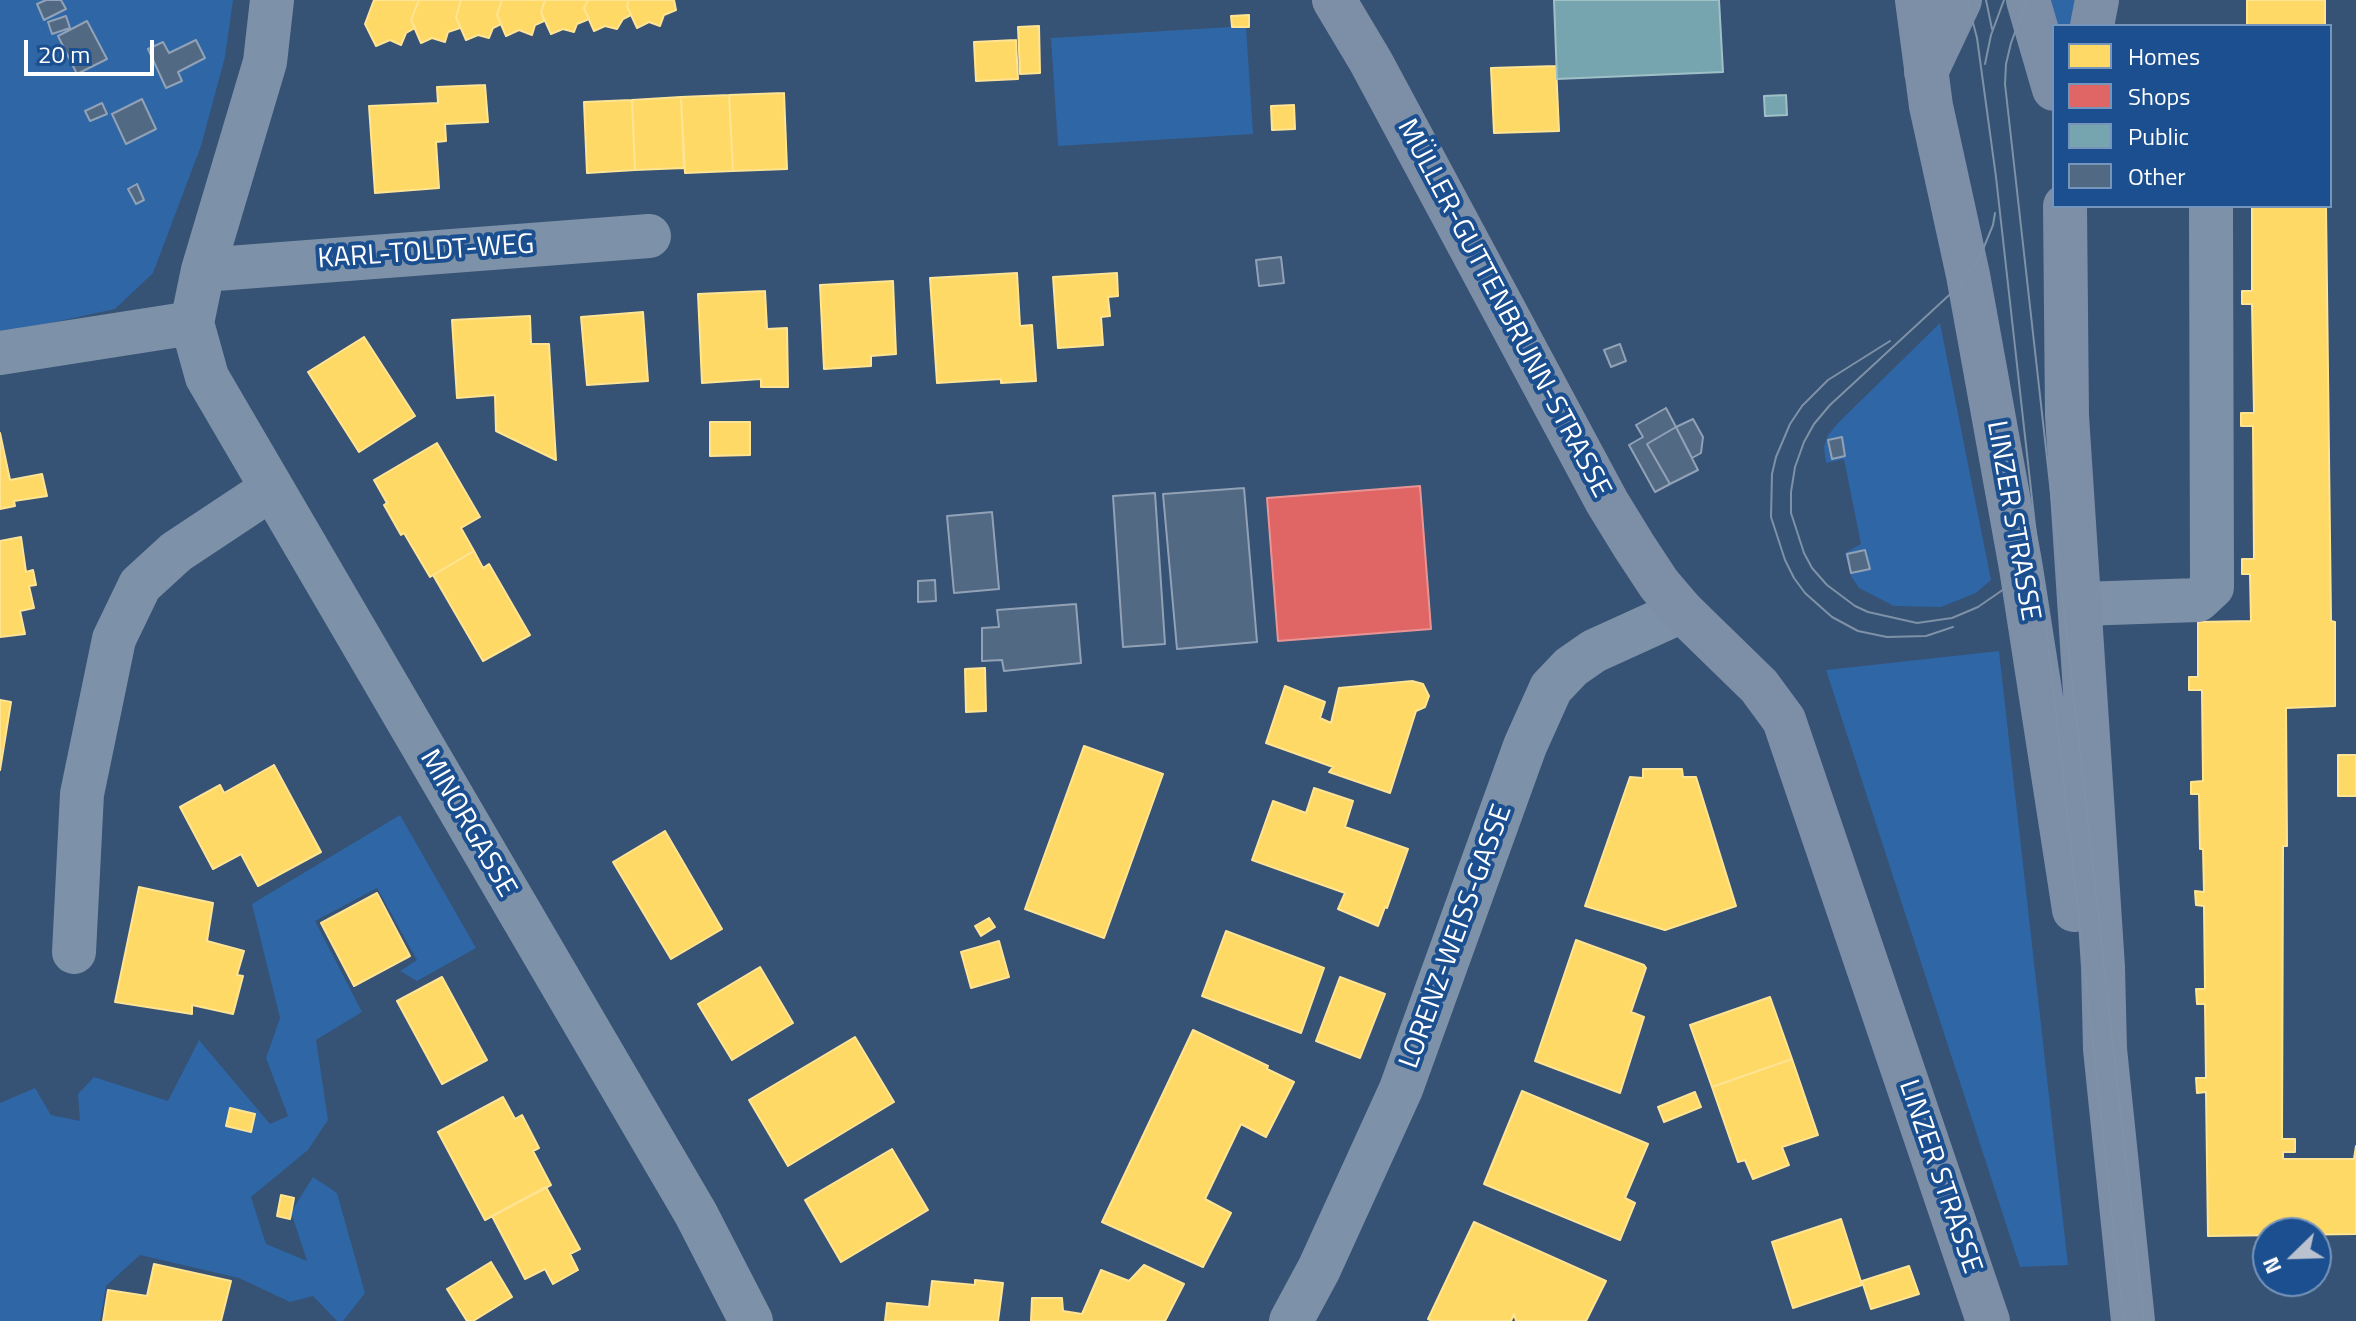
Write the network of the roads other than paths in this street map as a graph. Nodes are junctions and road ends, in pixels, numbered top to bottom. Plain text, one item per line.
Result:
1 (272, 0) edge
2 (1334, 0) edge
3 (1917, 0) edge
4 (1960, 0) edge
5 (2028, 0) edge
6 (2097, 0) edge
7 (2092, 24) edge
8 (1926, 72) junction
9 (2052, 82) edge
10 (2065, 208) edge
11 (2211, 208) edge
12 (649, 236) dead end
13 (203, 270) junction
14 (192, 323) junction
15 (0, 353) edge
16 (271, 489) junction
17 (2081, 604) junction
18 (1682, 611) junction
19 (74, 952) dead end
20 (2105, 1049) junction
21 (751, 1321) edge
22 (1291, 1321) edge
23 (1988, 1321) edge
24 (2133, 1321) edge

1 - 13 street
2 - 18 main road, MÜLLER-GUTTENBRUNN-STRASSE
3 - 8 main road, LINZER STRASSE
4 - 8 main road
5 - 9 main road
6 - 7 main road
8 - 20 main road, LINZER STRASSE
10 - 17 main road, LINZER STRASSE
11 - 17 street, LINZER STRASSE
12 - 13 street, KARL-TOLDT-WEG
13 - 14 street
14 - 15 street
14 - 16 street, MINORGASSE
16 - 19 street
16 - 21 street, MINORGASSE
17 - 20 main road, LINZER STRASSE
18 - 22 street, LORENZ-WEISS-GASSE
18 - 23 main road, LINZER STRASSE
20 - 24 main road, LINZER STRASSE

